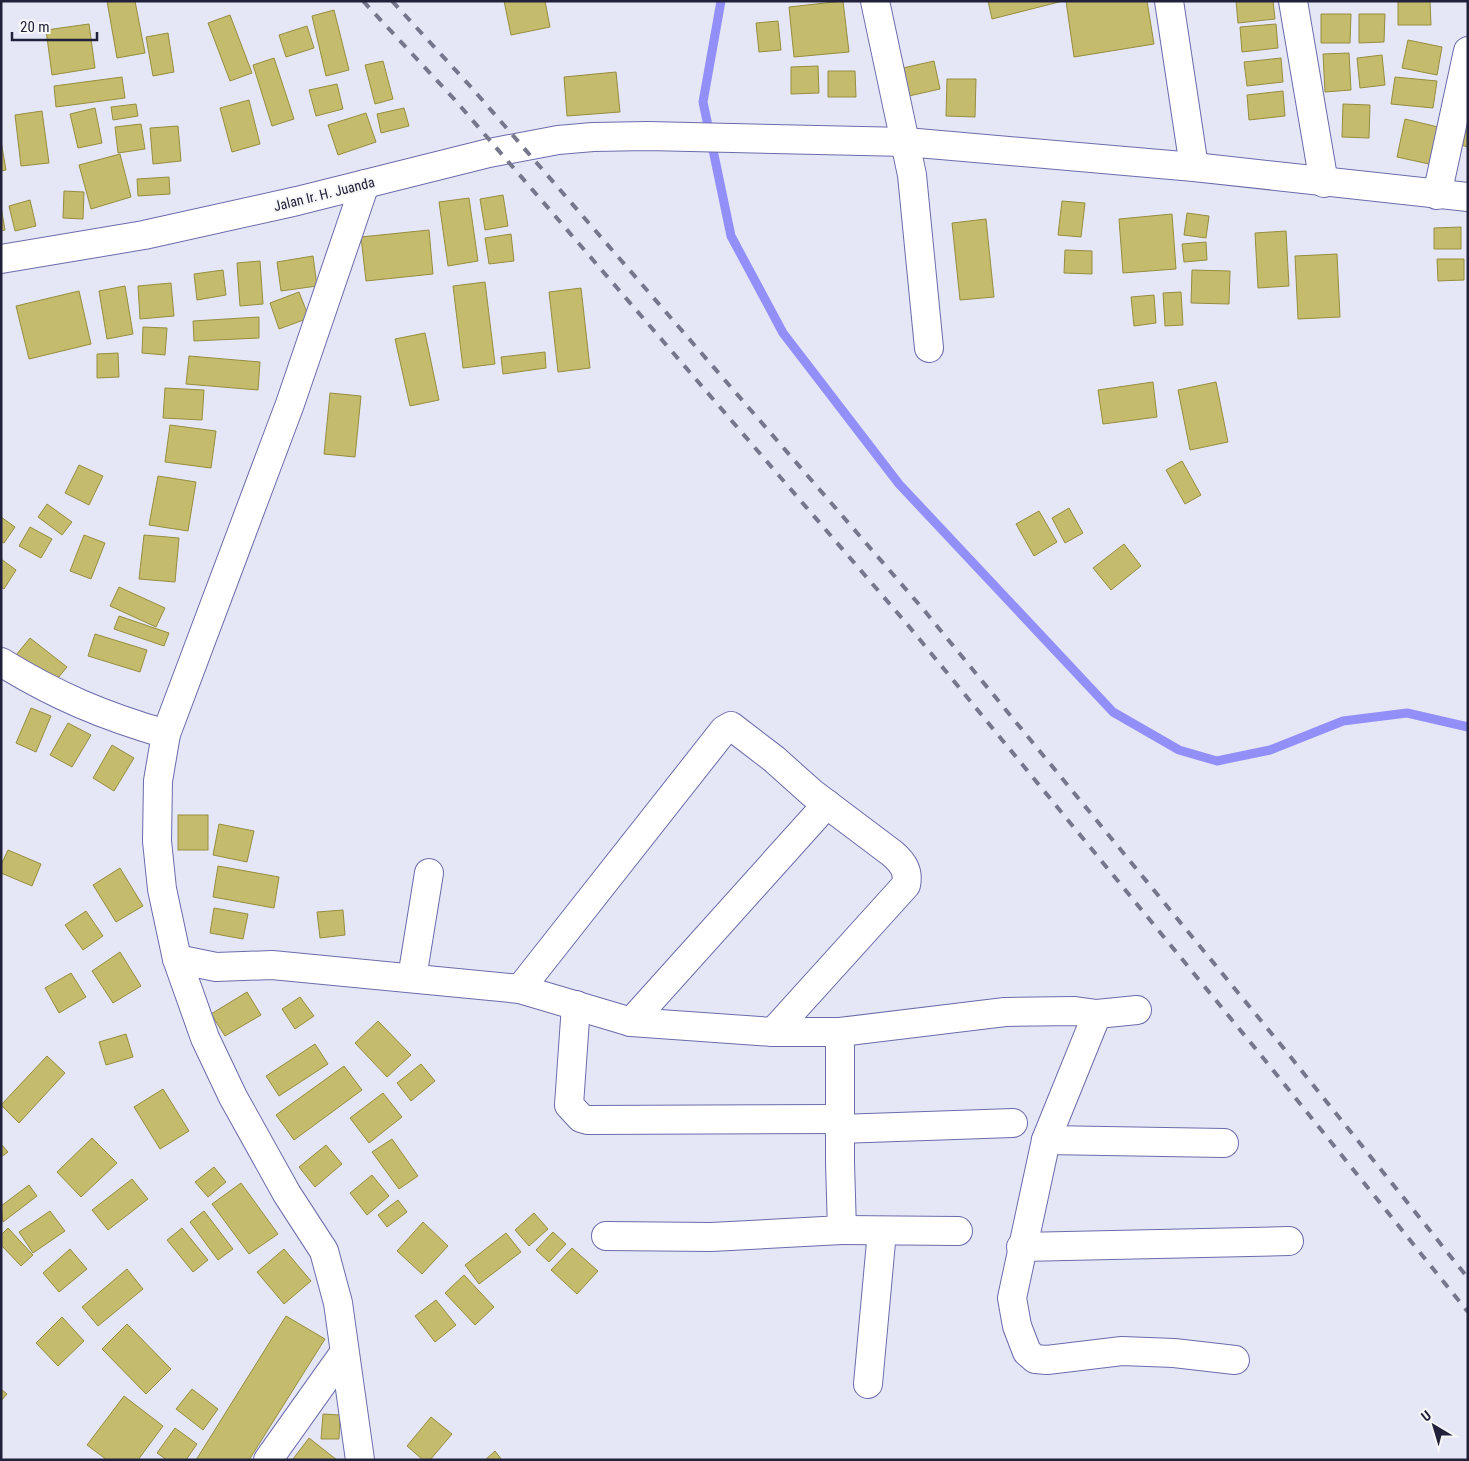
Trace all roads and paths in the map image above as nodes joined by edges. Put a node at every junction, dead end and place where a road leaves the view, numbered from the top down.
1 (875, 1) edge
2 (1169, 1) edge
3 (1293, 1) edge
4 (1468, 51) edge
5 (906, 142) junction
6 (1194, 167) junction
7 (1324, 183) junction
8 (365, 184) junction
9 (1437, 195) junction
10 (1468, 197) edge
11 (1, 259) edge
12 (929, 348) dead end
13 (1, 662) edge
14 (166, 734) junction
15 (827, 804) junction
16 (428, 873) dead end
17 (177, 959) junction
18 (412, 978) junction
19 (520, 989) junction
20 (576, 1006) junction
21 (1137, 1010) dead end
22 (1097, 1014) junction
23 (631, 1022) junction
24 (774, 1032) junction
25 (840, 1032) junction
26 (1014, 1123) dead end
27 (839, 1124) junction
28 (1046, 1140) junction
29 (1224, 1142) dead end
30 (842, 1230) junction
31 (882, 1230) junction
32 (958, 1231) dead end
33 (606, 1236) dead end
34 (1289, 1241) dead end
35 (1021, 1247) junction
36 (344, 1353) junction
37 (1235, 1360) dead end
38 (868, 1384) dead end
39 (268, 1460) edge
40 (360, 1460) edge

1 - 5 street
2 - 6 street
3 - 7 street
4 - 9 street
5 - 6 street, Jalan Ir. H. Juanda
5 - 8 street, Jalan Ir. H. Juanda
5 - 12 street
6 - 7 street, Jalan Ir. H. Juanda
7 - 9 street, Jalan Ir. H. Juanda
8 - 11 street, Jalan Ir. H. Juanda
8 - 14 street
9 - 10 street, Jalan Ir. H. Juanda
13 - 14 street
14 - 17 street
15 - 19 street
15 - 23 street
15 - 24 street
16 - 18 street
17 - 18 street
17 - 36 street
18 - 19 street
19 - 20 street
20 - 23 street
20 - 27 street
21 - 22 street
22 - 25 street
22 - 28 street
23 - 24 street
24 - 25 street
25 - 27 street
26 - 27 street
27 - 30 street
28 - 29 street
28 - 35 street
30 - 31 street
30 - 33 street
31 - 32 street
31 - 38 street
34 - 35 street
35 - 37 street
36 - 39 street
36 - 40 street

